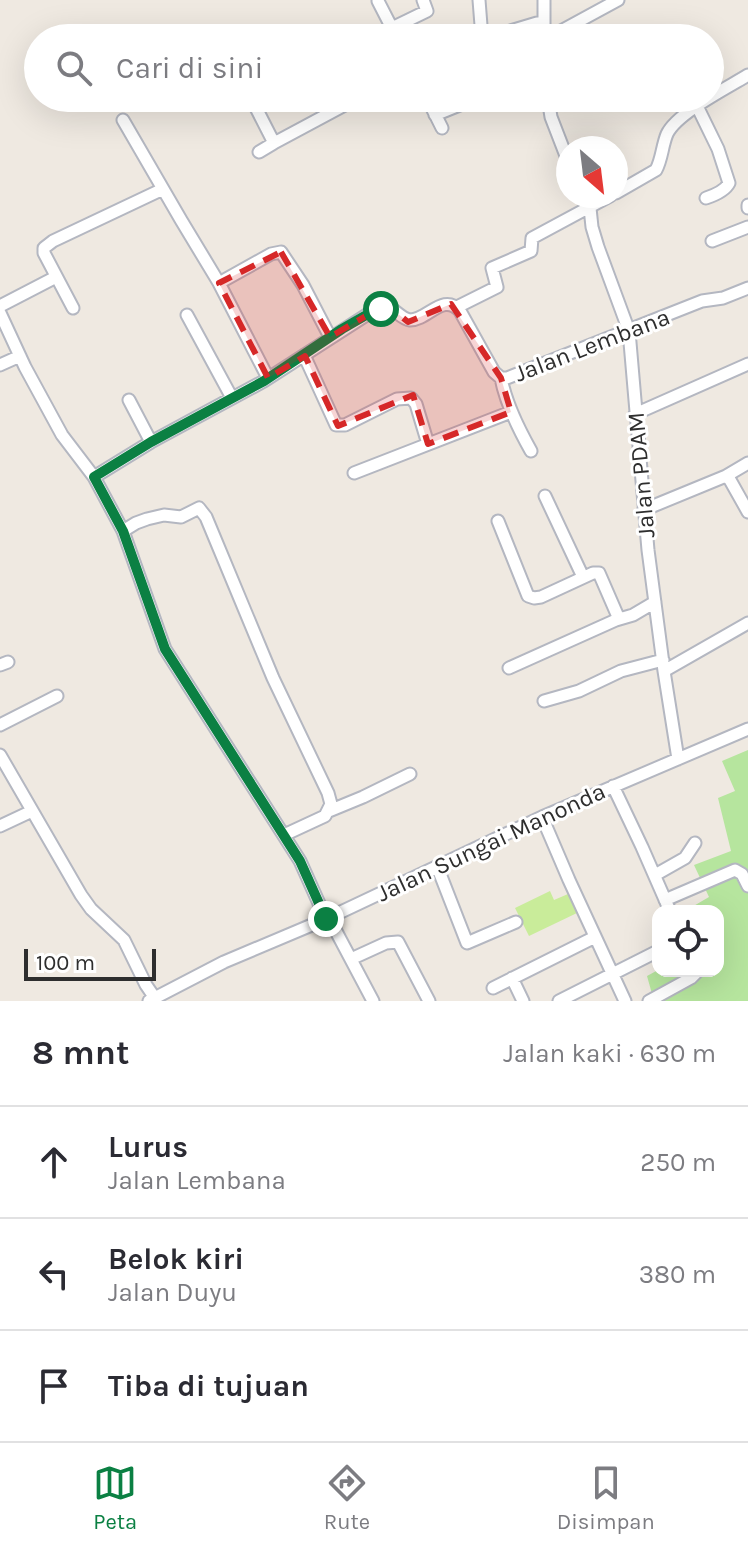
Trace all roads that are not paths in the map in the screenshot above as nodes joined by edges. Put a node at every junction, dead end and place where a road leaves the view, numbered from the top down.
1 (423, 0) edge
2 (479, 0) edge
3 (544, 0) edge
4 (618, 0) edge
5 (378, 1) edge
6 (390, 24) edge
7 (408, 24) edge
8 (482, 24) edge
9 (528, 24) edge
10 (544, 24) joint
11 (573, 24) edge
12 (748, 75) edge
13 (724, 90) edge
14 (258, 112) edge
15 (332, 112) edge
16 (434, 112) edge
17 (442, 112) edge
18 (550, 112) edge
19 (689, 112) edge
20 (700, 112) edge
21 (435, 115) junction
22 (123, 120) dead end
23 (442, 128) dead end
24 (558, 136) edge
25 (274, 143) junction
26 (259, 152) dead end
27 (628, 186) edge
28 (163, 189) junction
29 (706, 198) dead end
30 (589, 208) edge
31 (586, 210) junction
32 (748, 227) edge
33 (712, 241) dead end
34 (56, 277) junction
35 (219, 283) junction
36 (748, 288) edge
37 (0, 306) edge
38 (457, 307) junction
39 (73, 308) dead end
40 (0, 314) edge
41 (187, 315) dead end
42 (629, 331) junction
43 (330, 337) junction
44 (304, 355) junction
45 (20, 356) junction
46 (0, 365) edge
47 (747, 366) edge
48 (268, 378) junction
49 (501, 378) junction
50 (232, 398) junction
51 (129, 400) dead end
52 (511, 412) junction
53 (635, 414) junction
54 (151, 442) junction
55 (428, 444) junction
56 (531, 451) dead end
57 (748, 463) edge
58 (354, 473) dead end
59 (726, 476) junction
60 (94, 477) junction
61 (545, 496) dead end
62 (644, 508) junction
63 (748, 512) edge
64 (498, 521) dead end
65 (123, 531) junction
66 (583, 577) junction
67 (655, 602) junction
68 (619, 619) junction
69 (748, 623) edge
70 (663, 665) junction
71 (509, 668) dead end
72 (57, 696) dead end
73 (544, 701) dead end
74 (0, 725) edge
75 (748, 729) edge
76 (678, 759) junction
77 (2, 762) edge
78 (410, 774) dead end
79 (613, 786) junction
80 (32, 811) junction
81 (329, 811) junction
82 (542, 817) junction
83 (0, 826) edge
84 (284, 835) junction
85 (695, 843) dead end
86 (437, 866) junction
87 (655, 875) junction
88 (748, 886) edge
89 (668, 905) edge
90 (670, 905) edge
91 (328, 918) junction
92 (516, 922) dead end
93 (595, 937) junction
94 (652, 954) edge
95 (351, 959) junction
96 (613, 975) junction
97 (692, 977) edge
98 (512, 978) junction
99 (493, 988) dead end
100 (154, 1000) edge
101 (373, 1001) edge
102 (429, 1001) edge
103 (523, 1001) edge
104 (559, 1001) edge
105 (625, 1001) edge
106 (649, 1001) edge

1 - 7 street
2 - 8 street
3 - 10 street
4 - 11 street
5 - 6 street
9 - 10 street
12 - 13 street
14 - 25 street
15 - 25 street
16 - 21 street
17 - 21 street
18 - 24 street
19 - 27 street
20 - 29 street
21 - 23 street
22 - 28 street
25 - 26 street
28 - 34 street
28 - 35 street
30 - 31 street
31 - 38 street
31 - 42 street, Jalan PDAM
32 - 33 street
34 - 37 street
34 - 39 street
35 - 43 street
35 - 48 street
36 - 42 street, Jalan Lembana
38 - 43 street
38 - 49 street, Jalan Lembana
40 - 45 street
41 - 50 street
42 - 49 street, Jalan Lembana
42 - 53 street, Jalan PDAM
43 - 44 street
44 - 48 street
44 - 55 street
45 - 46 street
45 - 60 street
47 - 53 street
48 - 50 street
49 - 52 street
50 - 54 street
51 - 54 street
52 - 55 street
52 - 56 street
53 - 62 street, Jalan PDAM
54 - 60 street
55 - 58 street
57 - 59 street
59 - 62 street
59 - 63 street
60 - 65 street
61 - 66 street
62 - 67 street, Jalan PDAM
64 - 66 street
65 - 81 street
65 - 84 street
66 - 68 street
67 - 68 street
67 - 70 street, Jalan PDAM
68 - 71 street
69 - 70 street
70 - 73 street
70 - 76 street, Jalan PDAM
72 - 74 street
75 - 76 street, Jalan Sungai Manonda
76 - 79 street, Jalan Sungai Manonda
77 - 80 street
78 - 81 street
79 - 82 street, Jalan Sungai Manonda
79 - 87 street
80 - 83 street
80 - 100 street
81 - 84 street
82 - 86 street, Jalan Sungai Manonda
82 - 93 street
84 - 91 street
85 - 87 street
86 - 91 street, Jalan Sungai Manonda
86 - 92 street
87 - 89 street
88 - 90 street
91 - 95 street
91 - 100 street, Jalan Sungai Manonda
93 - 96 street
93 - 98 street
94 - 96 street
95 - 101 street
95 - 102 street
96 - 104 street
96 - 105 street
97 - 106 street
98 - 99 street
98 - 103 street

